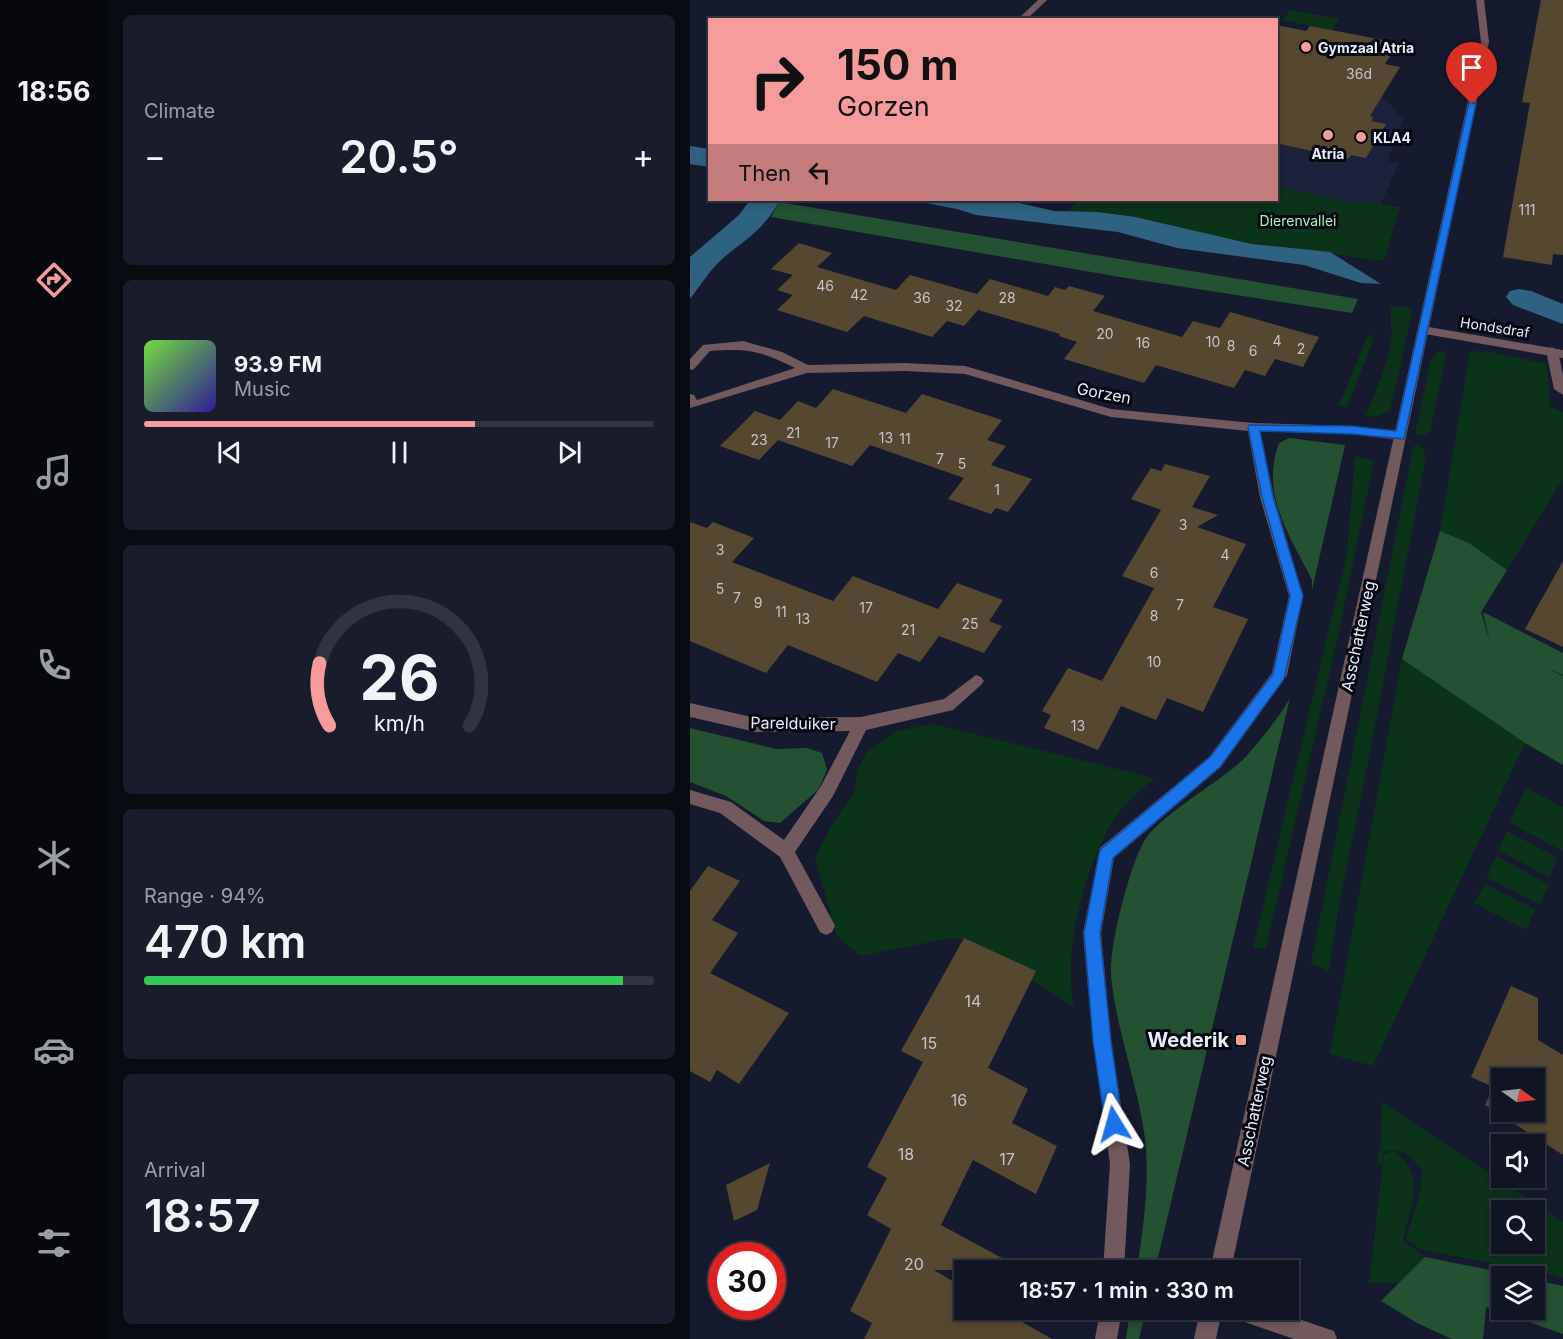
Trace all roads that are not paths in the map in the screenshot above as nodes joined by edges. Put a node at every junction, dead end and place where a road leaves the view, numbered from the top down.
1 (1042, 0) edge
2 (1480, 0) edge
3 (1023, 18) edge
4 (1423, 330) junction
5 (1557, 353) edge
6 (690, 366) edge
7 (806, 369) junction
8 (1563, 391) edge
9 (691, 404) edge
10 (1253, 427) junction
11 (1400, 436) junction
12 (976, 681) dead end
13 (690, 710) edge
14 (861, 724) junction
15 (690, 797) edge
16 (786, 851) junction
17 (826, 926) dead end
18 (1115, 1260) edge
19 (1222, 1260) edge
20 (1109, 1320) edge
21 (1209, 1320) edge
22 (1270, 1320) edge
23 (1106, 1339) edge
24 (1205, 1339) edge
25 (1326, 1339) edge

1 - 3 street
2 - 4 street, Asschatterweg
4 - 5 street, Hondsdraf
4 - 11 street, Asschatterweg
5 - 8 street
6 - 7 street, Gorzen
7 - 9 street, Gorzen
7 - 10 street, Gorzen
10 - 11 street, Gorzen
10 - 18 street
11 - 19 street, Asschatterweg
12 - 14 street, Parelduiker
13 - 14 street, Parelduiker
14 - 16 street, Parelduiker
15 - 16 street
16 - 17 street
20 - 23 street
21 - 24 street
22 - 25 street

